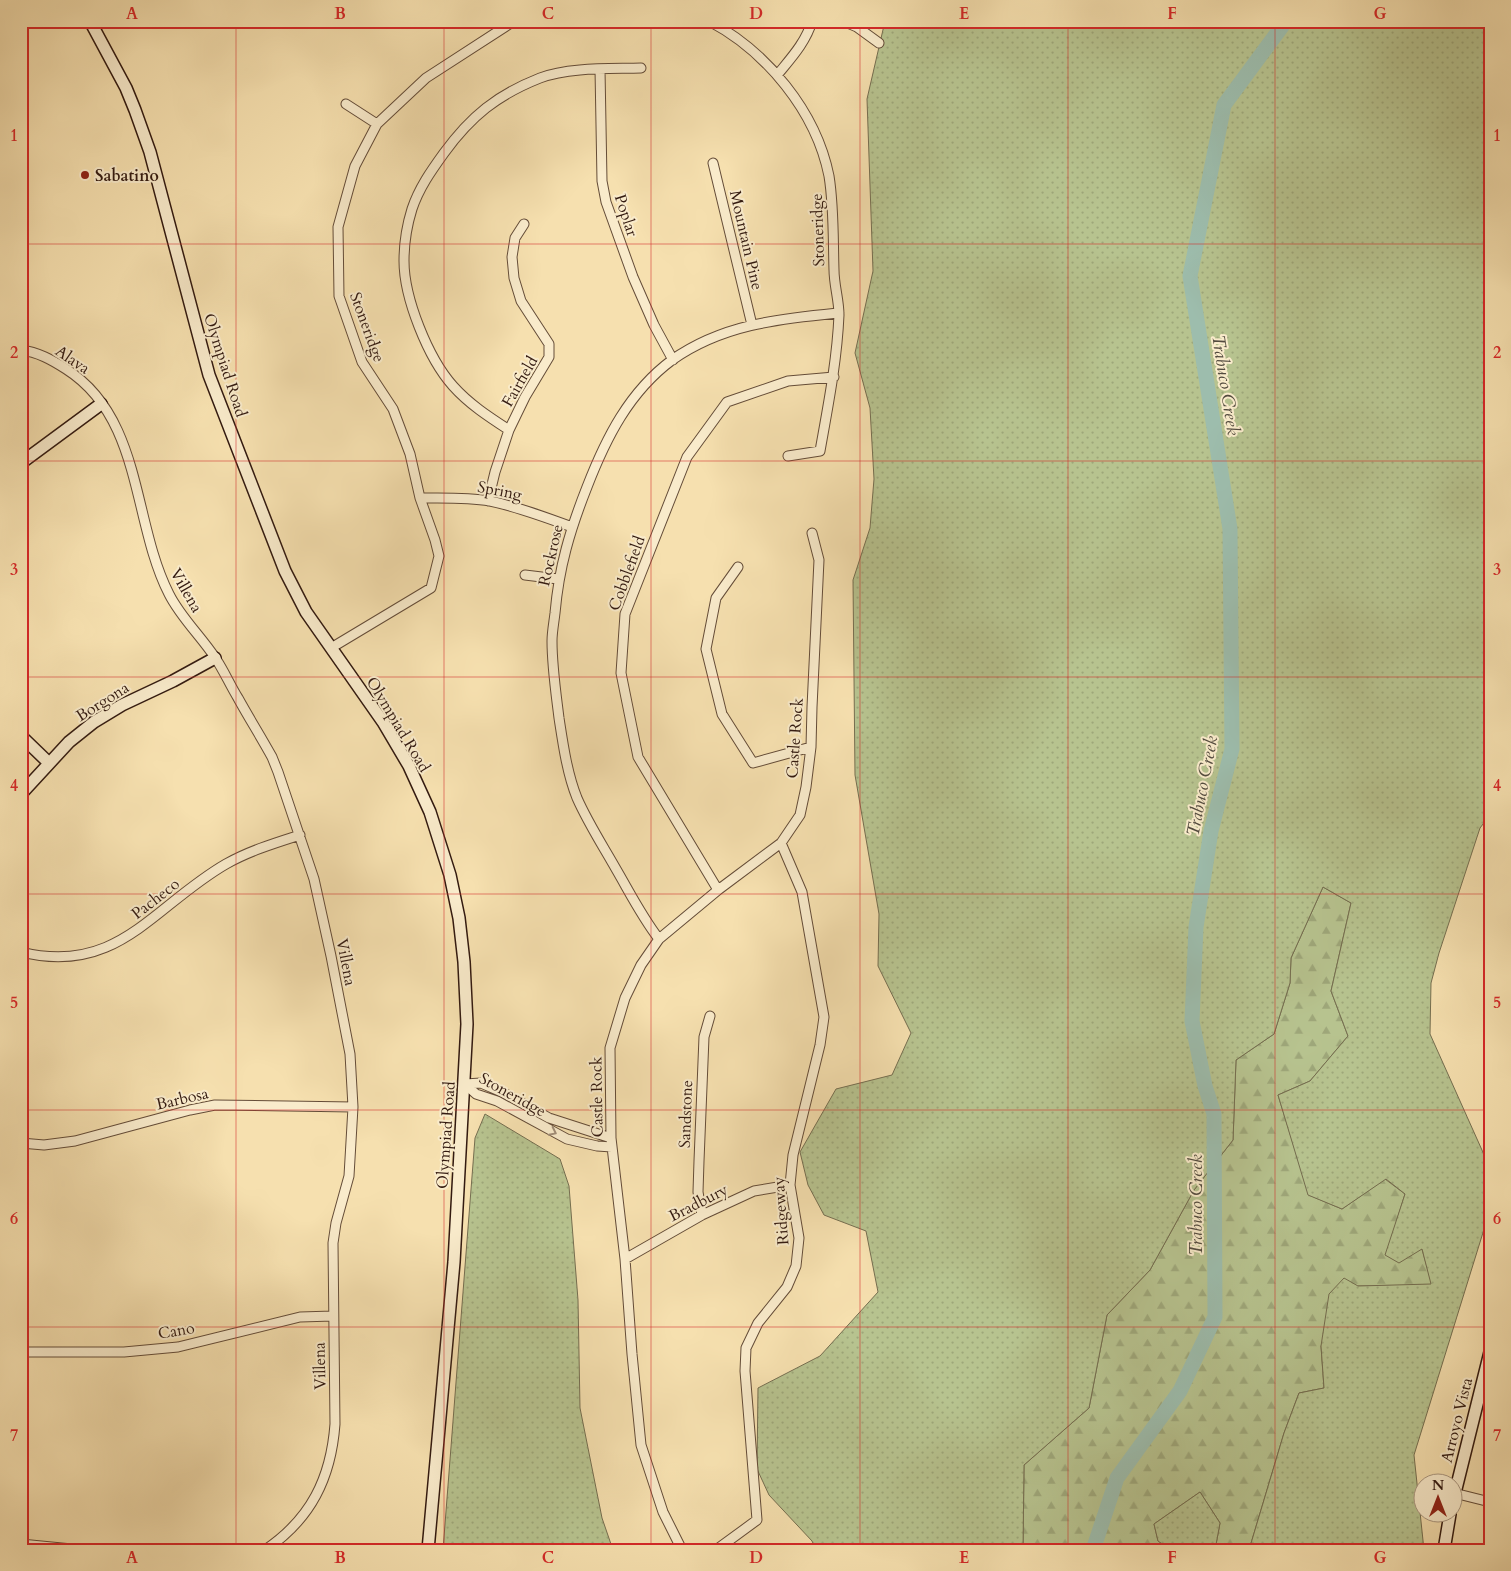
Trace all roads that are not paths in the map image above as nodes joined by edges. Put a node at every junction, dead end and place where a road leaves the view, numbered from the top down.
1 (90, 21) edge
2 (514, 21) edge
3 (812, 21) edge
4 (843, 21) edge
5 (711, 22) edge
6 (879, 43) dead end
7 (641, 68) dead end
8 (600, 69) junction
9 (778, 74) junction
10 (346, 104) dead end
11 (377, 124) junction
12 (713, 163) dead end
13 (524, 224) dead end
14 (839, 313) junction
15 (752, 324) junction
16 (21, 350) edge
17 (672, 360) junction
18 (834, 377) junction
19 (101, 404) junction
20 (509, 430) junction
21 (788, 456) dead end
22 (21, 463) edge
23 (420, 498) junction
24 (488, 501) junction
25 (572, 527) junction
26 (812, 534) dead end
27 (738, 567) dead end
28 (525, 575) dead end
29 (558, 579) junction
30 (331, 648) junction
31 (215, 658) junction
32 (21, 736) edge
33 (811, 747) junction
34 (49, 763) junction
35 (21, 794) edge
36 (300, 834) junction
37 (781, 843) junction
38 (718, 890) junction
39 (659, 939) junction
40 (21, 952) edge
41 (710, 1016) dead end
42 (465, 1084) junction
43 (502, 1092) junction
44 (498, 1102) junction
45 (353, 1107) junction
46 (585, 1130) junction
47 (611, 1142) junction
48 (21, 1143) edge
49 (583, 1143) junction
50 (790, 1186) junction
51 (702, 1215) junction
52 (625, 1259) junction
53 (333, 1316) junction
54 (21, 1352) edge
55 (1490, 1352) edge
56 (1459, 1474) edge
57 (1464, 1497) edge
58 (1490, 1502) edge
59 (1448, 1524) edge
60 (21, 1544) edge
61 (82, 1550) edge
62 (265, 1550) edge
63 (428, 1550) edge
64 (682, 1550) edge
65 (716, 1550) edge
66 (1444, 1550) edge

1 - 30 main road, Olympiad Road
2 - 11 street, Stoneridge
3 - 9 street
4 - 6 street
5 - 9 street, Stoneridge
7 - 8 street
8 - 17 street, Poplar
8 - 20 street
9 - 14 street, Stoneridge
10 - 11 street
11 - 23 street, Stoneridge
12 - 15 street, Mountain Pine
13 - 20 street, Fairfield
14 - 15 street, Rockrose
14 - 18 street, Stoneridge
15 - 17 street, Rockrose
16 - 19 street, Alava
17 - 25 street, Rockrose
18 - 21 street, Stoneridge
18 - 38 street, Cobblefield
19 - 22 main road
19 - 31 street, Villena
20 - 24 street, Fairfield
23 - 24 street, Spring
23 - 30 street, Stoneridge
24 - 25 street, Spring
25 - 29 street, Rockrose
26 - 33 street, Castle Rock
27 - 33 street
28 - 29 street
29 - 39 street, Rockrose
30 - 42 main road, Olympiad Road
31 - 34 main road, Borgona
31 - 36 street, Villena
32 - 34 main road
33 - 37 street, Castle Rock
34 - 35 main road, Borgona
36 - 40 street, Pacheco
36 - 45 street, Villena
37 - 38 street, Castle Rock
37 - 50 street, Ridgeway
38 - 39 street, Castle Rock
39 - 47 street, Castle Rock
41 - 51 street, Sandstone
42 - 43 street, Stoneridge
42 - 44 street, Stoneridge
42 - 63 main road, Olympiad Road
43 - 44 street
43 - 46 street, Stoneridge
44 -> 49 street, Stoneridge
45 - 48 street, Barbosa
45 - 53 street, Villena
46 - 47 street, Stoneridge
46 - 49 street
47 - 49 street, Stoneridge
47 - 52 street, Castle Rock
50 - 51 street, Bradbury
50 - 65 street, Ridgeway
51 - 52 street, Bradbury
52 - 64 street, Castle Rock
53 - 54 street, Cano
53 - 62 street, Villena
55 - 56 main road, Arroyo Vista
57 - 58 street
59 - 66 main road
60 - 61 street

